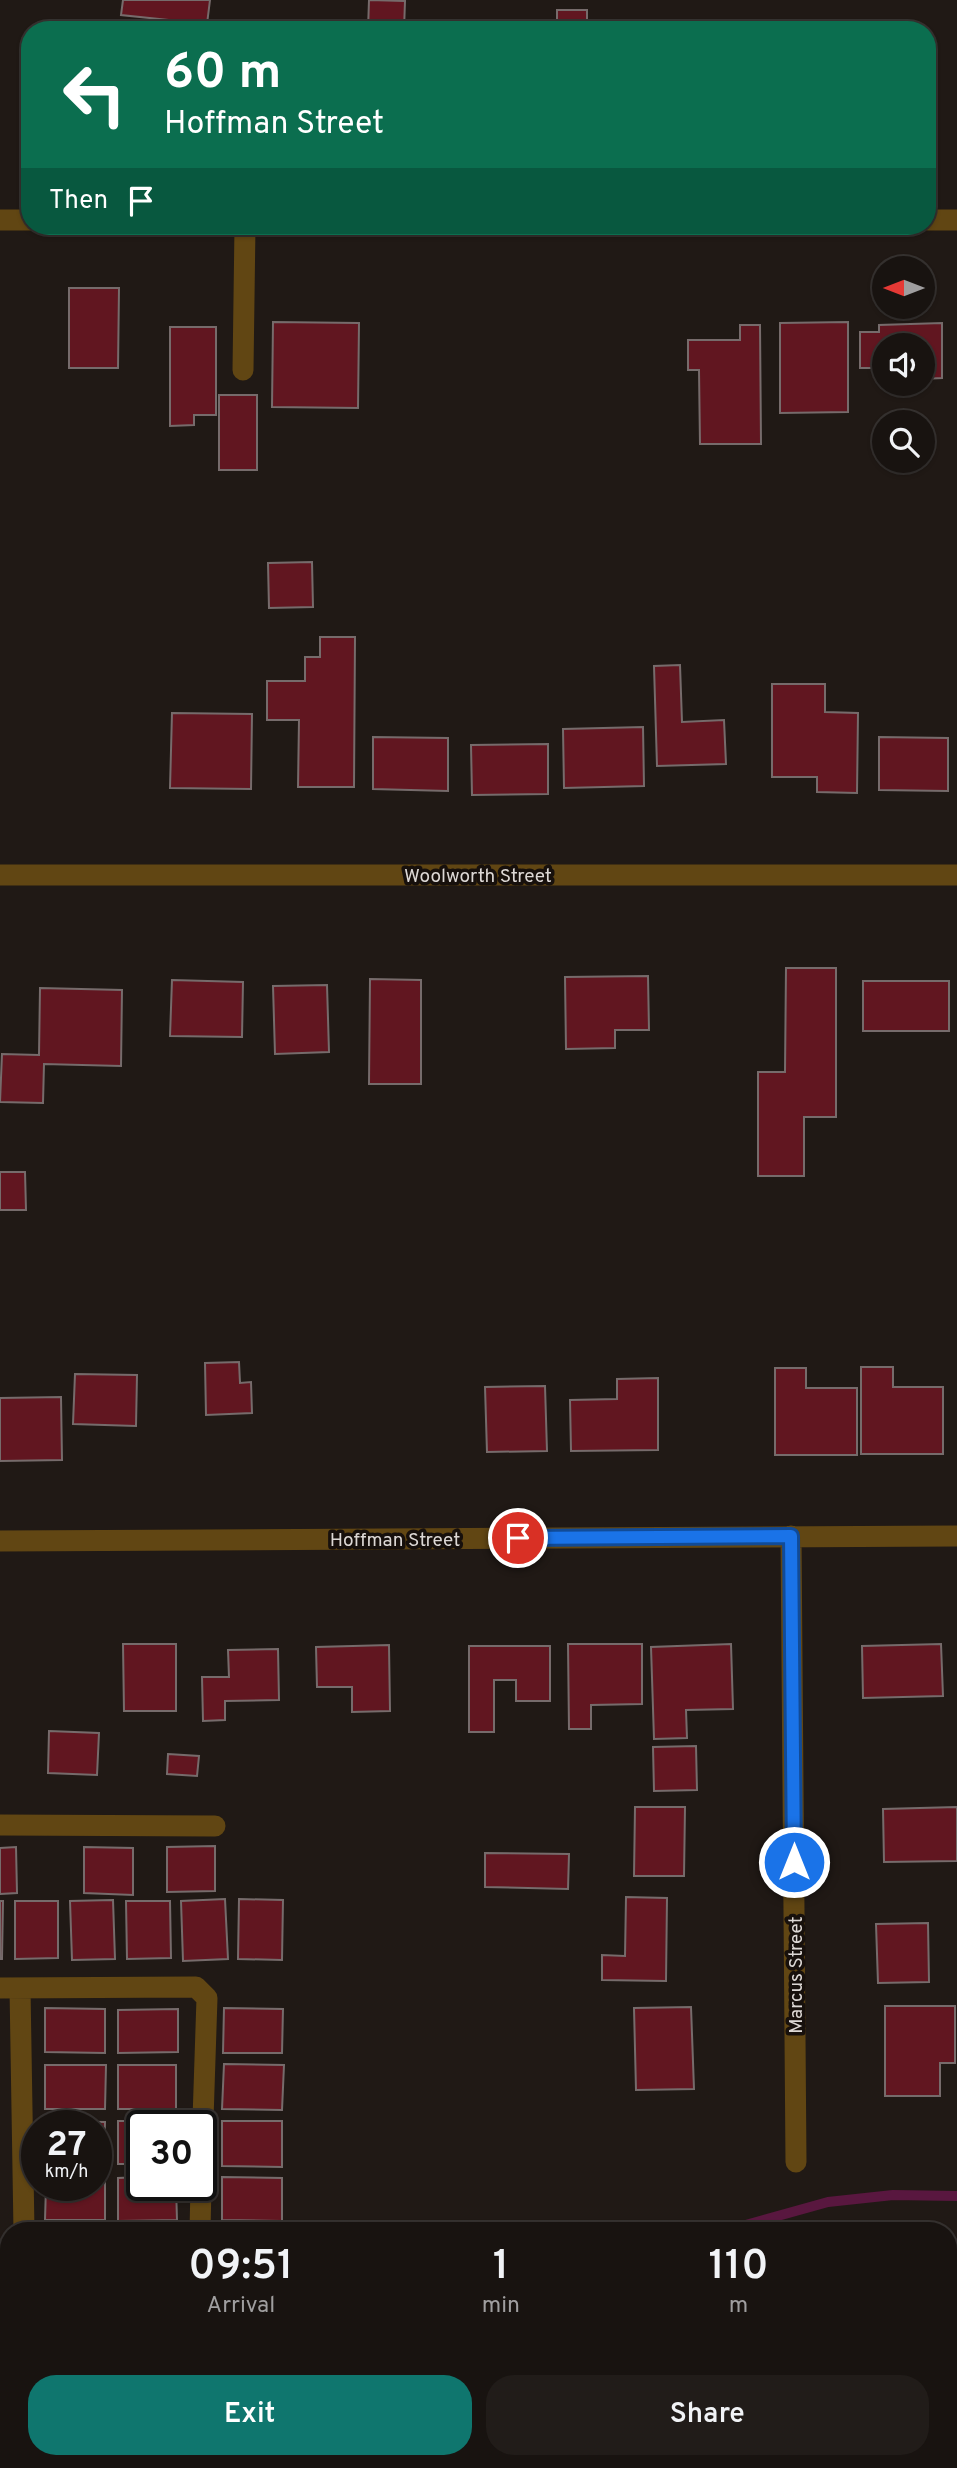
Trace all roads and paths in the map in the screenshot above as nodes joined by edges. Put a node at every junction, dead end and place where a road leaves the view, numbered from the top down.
1 (0, 220) edge
2 (21, 220) edge
3 (936, 220) edge
4 (957, 220) edge
5 (245, 235) edge
6 (243, 370) dead end
7 (0, 875) edge
8 (957, 875) edge
9 (791, 1536) junction
10 (957, 1536) edge
11 (0, 1541) edge
12 (0, 1825) edge
13 (215, 1826) dead end
14 (10, 1988) edge
15 (203, 2110) edge
16 (796, 2162) dead end
17 (201, 2201) edge
18 (23, 2222) edge
19 (200, 2222) edge

1 - 2 street
3 - 4 street
5 - 6 street
7 - 8 street, Woolworth Street
9 - 10 street, Hoffman Street
9 - 11 street, Hoffman Street
9 - 16 street, Marcus Street
12 - 13 street
14 - 15 street
14 - 18 street
17 - 19 street

